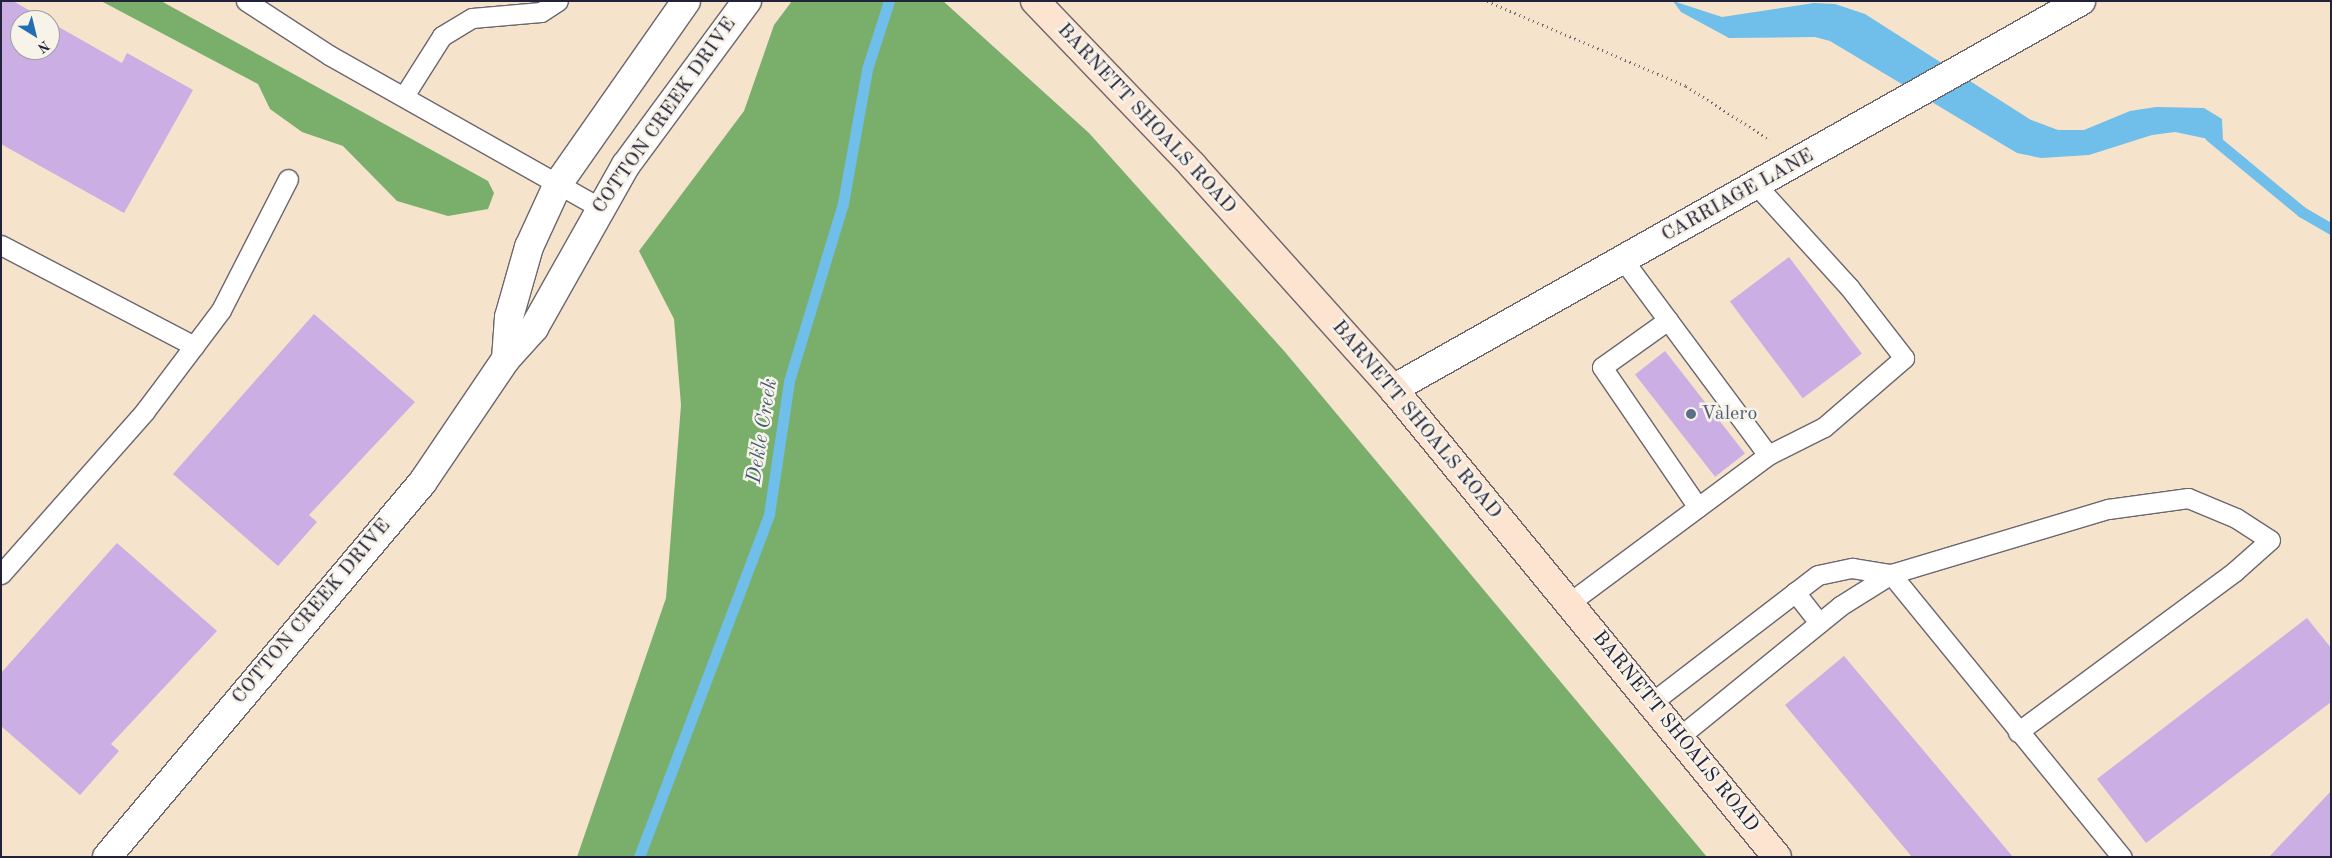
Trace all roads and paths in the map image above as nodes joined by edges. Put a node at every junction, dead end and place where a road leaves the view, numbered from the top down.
1 (246, 1) edge
2 (558, 1) edge
3 (686, 1) edge
4 (747, 1) edge
5 (1035, 1) edge
6 (1487, 1) edge
7 (2081, 1) edge
8 (473, 10) edge
9 (404, 96) junction
10 (1786, 170) junction
11 (288, 179) dead end
12 (558, 184) junction
13 (1757, 186) junction
14 (599, 208) junction
15 (1, 245) edge
16 (1623, 260) junction
17 (1668, 320) junction
18 (194, 346) junction
19 (506, 359) junction
20 (1393, 389) junction
21 (1768, 455) junction
22 (1698, 507) junction
23 (1, 574) edge
24 (1891, 574) junction
25 (1795, 592) junction
26 (1569, 603) junction
27 (1819, 623) junction
28 (1651, 703) junction
29 (2018, 732) junction
30 (1679, 737) junction
31 (107, 857) edge
32 (1778, 857) edge
33 (2122, 857) edge

1 - 9 lane
2 - 8 lane
3 - 12 street
4 - 14 street, COTTON CREEK DRIVE
5 - 20 main road, BARNETT SHOALS ROAD
6 - 10 path
7 - 10 street, CARRIAGE LANE
8 - 9 lane
9 - 12 lane
10 - 13 street, CARRIAGE LANE
11 - 18 lane
12 - 14 lane
12 - 19 street
13 - 16 street, CARRIAGE LANE
13 - 21 lane
14 - 19 street, COTTON CREEK DRIVE
15 - 18 lane
16 - 17 lane
16 - 20 street, CARRIAGE LANE
17 - 21 lane
17 - 22 lane
18 - 23 lane
19 - 31 street, COTTON CREEK DRIVE
20 - 26 main road, BARNETT SHOALS ROAD
21 - 22 lane
22 - 26 lane
24 - 25 lane
24 - 27 lane
24 - 29 lane
24 - 29 lane
25 - 27 lane
25 - 28 lane
26 - 28 main road, BARNETT SHOALS ROAD
27 - 30 lane
28 - 30 main road, BARNETT SHOALS ROAD
29 - 33 lane
30 - 32 main road, BARNETT SHOALS ROAD

